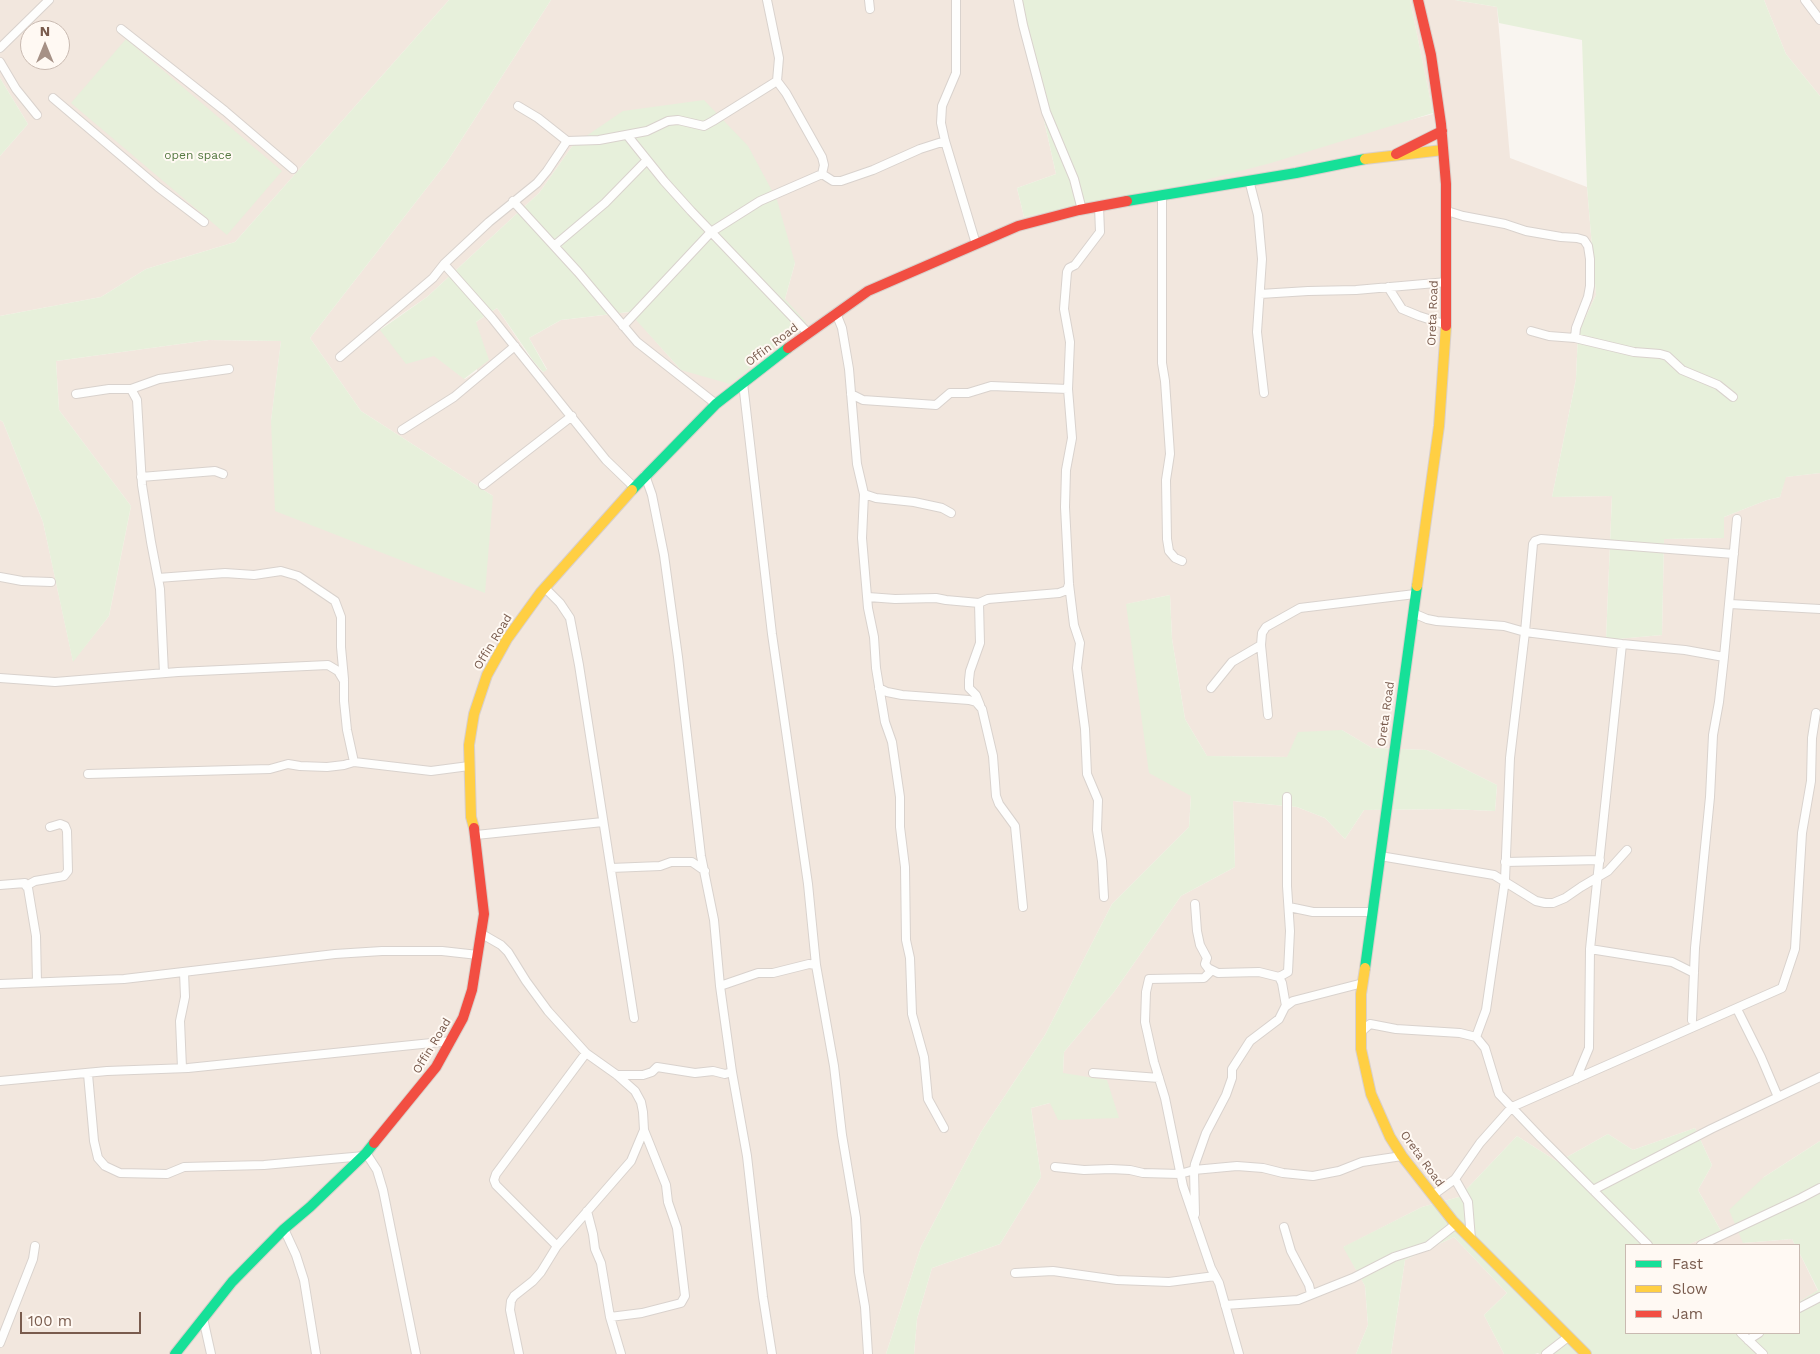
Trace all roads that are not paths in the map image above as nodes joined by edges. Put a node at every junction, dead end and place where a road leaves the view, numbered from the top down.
1 (49, 0) edge
2 (767, 0) edge
3 (868, 0) edge
4 (956, 0) edge
5 (1018, 0) edge
6 (1418, 0) edge
7 (1806, 0) edge
8 (870, 9) dead end
9 (1820, 20) edge
10 (121, 30) dead end
11 (0, 48) edge
12 (0, 62) edge
13 (777, 81) junction
14 (53, 98) dead end
15 (518, 106) dead end
16 (37, 115) dead end
17 (1442, 131) junction
18 (627, 135) junction
19 (567, 141) junction
20 (945, 141) junction
21 (1442, 150) junction
22 (1396, 155) junction
23 (647, 160) junction
24 (293, 169) dead end
25 (822, 174) junction
26 (1249, 180) junction
27 (1162, 195) junction
28 (513, 201) junction
29 (1099, 206) junction
30 (1082, 210) junction
31 (1447, 211) junction
32 (204, 222) dead end
33 (711, 232) junction
34 (976, 244) junction
35 (554, 246) junction
36 (444, 264) junction
37 (1447, 282) junction
38 (1388, 287) junction
39 (1260, 294) junction
40 (836, 313) junction
41 (1446, 325) junction
42 (623, 326) junction
43 (1531, 331) dead end
44 (808, 333) junction
45 (1575, 338) junction
46 (515, 346) junction
47 (340, 357) dead end
48 (229, 369) dead end
49 (744, 383) junction
50 (131, 389) junction
51 (1068, 389) junction
52 (1264, 393) dead end
53 (76, 394) dead end
54 (851, 394) junction
55 (1733, 397) dead end
56 (716, 404) junction
57 (572, 416) junction
58 (402, 430) dead end
59 (223, 474) dead end
60 (645, 475) junction
61 (142, 478) junction
62 (483, 485) dead end
63 (634, 487) junction
64 (864, 494) junction
65 (951, 513) dead end
66 (1737, 519) dead end
67 (1734, 554) junction
68 (1182, 561) dead end
69 (0, 577) edge
70 (158, 578) junction
71 (51, 582) dead end
72 (1069, 584) junction
73 (545, 588) junction
74 (1415, 594) junction
75 (868, 597) junction
76 (979, 603) junction
77 (1730, 604) junction
78 (1820, 609) edge
79 (1412, 613) junction
80 (1525, 632) junction
81 (1622, 644) junction
82 (1261, 645) junction
83 (1724, 657) junction
84 (164, 673) junction
85 (0, 678) edge
86 (344, 681) junction
87 (879, 688) junction
88 (1211, 688) dead end
89 (981, 708) junction
90 (1816, 713) dead end
91 (1268, 715) dead end
92 (354, 762) junction
93 (469, 766) junction
94 (88, 774) dead end
95 (1287, 797) dead end
96 (604, 822) junction
97 (50, 827) dead end
98 (476, 835) junction
99 (1627, 850) dead end
100 (1380, 856) junction
101 (1600, 860) junction
102 (1505, 862) junction
103 (611, 868) junction
104 (705, 871) junction
105 (1599, 876) junction
106 (1504, 880) junction
107 (0, 886) edge
108 (26, 886) junction
109 (1104, 897) dead end
110 (1194, 904) dead end
111 (1023, 907) dead end
112 (1289, 907) junction
113 (1372, 912) junction
114 (482, 934) junction
115 (1590, 949) junction
116 (478, 955) junction
117 (816, 965) junction
118 (1211, 971) junction
119 (184, 972) junction
120 (1694, 974) junction
121 (1279, 977) junction
122 (37, 982) junction
123 (1363, 983) junction
124 (0, 984) edge
125 (720, 986) junction
126 (1286, 1006) junction
127 (1737, 1009) junction
128 (634, 1018) dead end
129 (1692, 1020) dead end
130 (1361, 1032) junction
131 (1476, 1037) junction
132 (451, 1041) junction
133 (586, 1053) junction
134 (182, 1068) junction
135 (732, 1072) junction
136 (88, 1074) junction
137 (1093, 1074) dead end
138 (617, 1075) junction
139 (1820, 1077) edge
140 (1158, 1078) junction
141 (1576, 1079) junction
142 (0, 1081) edge
143 (1778, 1097) junction
144 (1512, 1107) junction
145 (944, 1128) dead end
146 (644, 1130) junction
147 (365, 1155) junction
148 (1402, 1156) junction
149 (1055, 1167) dead end
150 (1194, 1170) junction
151 (1180, 1174) junction
152 (1455, 1179) junction
153 (1820, 1188) edge
154 (1594, 1190) junction
155 (1433, 1195) junction
156 (587, 1211) junction
157 (1196, 1222) junction
158 (1456, 1224) junction
159 (1284, 1226) dead end
160 (284, 1229) junction
161 (1471, 1239) junction
162 (1647, 1244) edge
163 (1703, 1244) edge
164 (35, 1246) dead end
165 (557, 1246) junction
166 (1015, 1273) dead end
167 (1215, 1276) junction
168 (1311, 1294) junction
169 (1820, 1297) edge
170 (1225, 1305) junction
171 (1800, 1307) edge
172 (610, 1316) junction
173 (203, 1318) junction
174 (1742, 1334) edge
175 (1757, 1334) edge
176 (1568, 1336) junction
177 (1748, 1340) junction
178 (0, 1343) edge
179 (175, 1354) edge
180 (211, 1354) edge
181 (316, 1354) edge
182 (416, 1354) edge
183 (519, 1354) edge
184 (621, 1354) edge
185 (772, 1354) edge
186 (868, 1354) edge
187 (1239, 1354) edge
188 (1546, 1354) edge
189 (1586, 1354) edge
190 (1763, 1354) edge

1 - 11 street
2 - 13 street
3 - 8 street
4 - 20 street
5 - 30 street
6 - 17 street, Oreta Road
7 - 9 street
10 - 24 street
12 - 16 street
13 - 18 street
13 - 25 street
14 - 32 street
15 - 19 street
17 - 21 street, Oreta Road
17 - 22 street
18 - 19 street
18 - 23 street
19 - 28 street
20 - 25 street
20 - 34 street
21 - 22 street
21 - 31 street, Oreta Road
22 - 26 street, Offin Road
23 - 33 street
23 - 35 street
25 - 33 street
26 - 27 street, Offin Road
26 - 39 street
27 - 29 street, Offin Road
27 - 68 street
28 - 35 street
28 - 36 street
29 - 30 street, Offin Road
29 - 51 street
30 - 34 street, Offin Road
31 - 37 street, Oreta Road
31 - 45 street
33 - 42 street
33 - 44 street
34 - 40 street, Offin Road
35 - 42 street
36 - 46 street
36 - 47 street
37 - 38 street
37 - 41 street, Oreta Road
38 - 39 street
38 - 41 street
39 - 52 street
40 - 44 street, Offin Road
40 - 54 street
41 - 74 street, Oreta Road
42 - 56 street
43 - 45 street
44 - 49 street, Offin Road
45 - 55 street
46 - 57 street
46 - 58 street
48 - 50 street
49 - 56 street, Offin Road
49 - 117 street
50 - 53 street
50 - 61 street
51 - 54 street
51 - 72 street
54 - 64 street
56 - 60 street, Offin Road
57 - 62 street
57 - 63 street
59 - 61 street
60 - 63 street, Offin Road
60 - 104 street
61 - 70 street
63 - 73 street, Offin Road
64 - 65 street
64 - 75 street
66 - 67 street
67 - 77 street
67 - 80 street
69 - 71 street
70 - 84 street
70 - 86 street
72 - 76 street
72 - 109 street
73 - 93 street, Offin Road
73 - 96 street
74 - 79 street, Oreta Road
74 - 82 street
75 - 76 street
75 - 87 street
76 - 89 street
77 - 78 street
77 - 83 street
79 - 80 street
79 - 100 street, Oreta Road
80 - 81 street
80 - 102 street
81 - 83 street
81 - 101 street
82 - 88 street
82 - 91 street
83 - 120 street
84 - 85 street
84 - 86 street
86 - 92 street
87 - 89 street
87 - 145 street
89 - 111 street
90 - 127 street
92 - 93 street
92 - 94 street
93 - 98 street, Offin Road
95 - 112 street
96 - 98 street
96 - 103 street
97 - 108 street
98 - 114 street, Offin Road
99 - 105 street
100 - 106 street
100 - 113 street, Oreta Road
101 - 102 street
101 - 105 street
102 - 106 street
103 - 104 street
103 - 128 street
104 - 125 street
105 - 106 street
105 - 115 street
106 - 131 street
107 - 108 street
108 - 122 street
110 - 118 street
112 - 113 street
112 - 121 street
113 - 123 street, Oreta Road
114 - 116 street, Offin Road
114 - 133 street
115 - 120 street
115 - 141 street
116 - 119 street
116 - 132 street, Offin Road
117 - 125 street
117 - 186 street
118 - 121 street
118 - 140 street
119 - 122 street
119 - 134 street
120 - 129 street
121 - 126 street
122 - 124 street
123 - 126 street
123 - 130 street, Oreta Road
125 - 135 street
126 - 150 street
127 - 141 street
127 - 143 street
130 - 131 street
130 - 148 street, Oreta Road
131 - 144 street
132 - 134 street
132 - 147 street, Offin Road
133 - 138 street
133 - 165 street
134 - 136 street
135 - 138 street
135 - 185 street
136 - 142 street
136 - 147 street
137 - 140 street
138 - 146 street
139 - 143 street
140 - 151 street
141 - 144 street
143 - 154 street
144 - 152 street
144 - 154 street
146 - 156 street
146 - 172 street
147 - 160 street, Offin Road
147 - 182 street
148 - 150 street
148 - 155 street, Oreta Road
149 - 151 street
150 - 151 street
150 - 157 street
151 - 157 street
152 - 155 street
152 - 161 street
153 - 163 street
154 - 162 street
155 - 158 street, Oreta Road
156 - 165 street
156 - 172 street
157 - 167 street
158 - 161 street, Oreta Road
158 - 168 street
159 - 168 street
160 - 173 street, Offin Road
160 - 181 street
161 - 176 street, Oreta Road
164 - 178 street
165 - 183 street
166 - 167 street
167 - 170 street
168 - 170 street
169 - 171 street
170 - 187 street
172 - 184 street
173 - 179 street, Offin Road
173 - 180 street
174 - 177 street
175 - 177 street
176 - 188 street
176 - 189 street, Oreta Road
177 - 190 street

